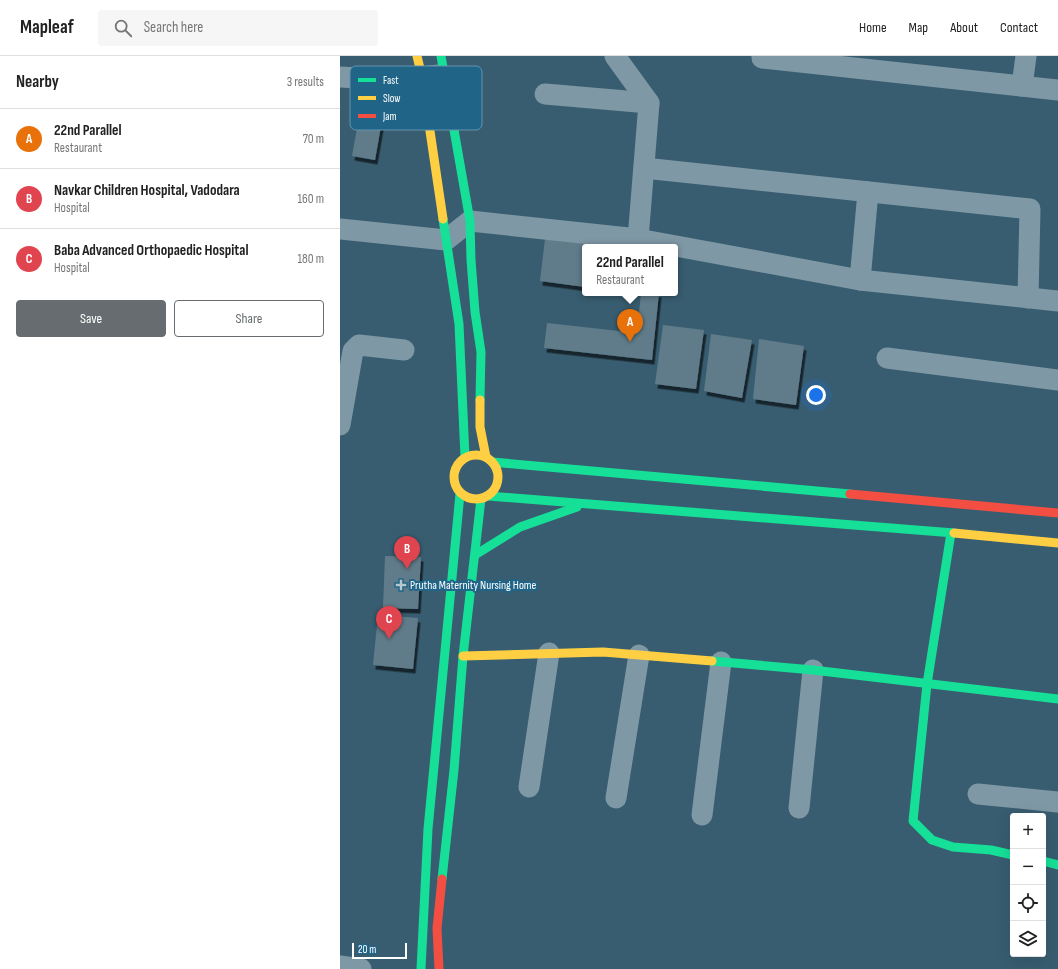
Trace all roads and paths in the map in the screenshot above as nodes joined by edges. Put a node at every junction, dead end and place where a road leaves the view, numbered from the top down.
1 (417, 56) edge
2 (615, 56) edge
3 (762, 56) edge
4 (1026, 56) edge
5 (419, 66) edge
6 (340, 77) edge
7 (350, 78) edge
8 (1022, 86) junction
9 (1058, 90) edge
10 (545, 94) dead end
11 (649, 103) junction
12 (430, 130) edge
13 (454, 130) edge
14 (644, 168) junction
15 (868, 192) junction
16 (470, 221) junction
17 (340, 229) edge
18 (638, 239) junction
19 (446, 240) junction
20 (665, 244) edge
21 (678, 246) edge
22 (860, 280) junction
23 (1028, 298) junction
24 (1058, 301) edge
25 (404, 350) dead end
26 (888, 358) dead end
27 (1058, 380) edge
28 (340, 425) edge
29 (465, 458) junction
30 (489, 460) junction
31 (460, 494) junction
32 (485, 498) junction
33 (588, 504) junction
34 (1058, 513) edge
35 (951, 533) junction
36 (1058, 543) edge
37 (475, 555) junction
38 (549, 653) junction
39 (639, 655) junction
40 (462, 656) junction
41 (721, 662) junction
42 (813, 670) junction
43 (927, 684) junction
44 (1058, 698) edge
45 (529, 786) dead end
46 (978, 794) dead end
47 (616, 798) dead end
48 (1058, 802) edge
49 (799, 808) dead end
50 (702, 815) dead end
51 (1010, 854) edge
52 (1046, 862) edge
53 (1058, 865) edge
54 (340, 966) edge
55 (361, 969) edge
56 (421, 969) edge
57 (439, 969) edge

1 - 5 street
2 - 11 street
3 - 8 street
4 - 8 street
6 - 7 street
8 - 9 street
10 - 11 street
11 - 14 street
12 - 19 street
13 - 16 street
14 - 15 street
14 - 18 street
15 - 22 street
15 - 23 street
16 - 18 street
16 - 19 street
16 - 30 street
17 - 19 street
18 - 20 street
19 - 29 street
21 - 22 street
22 - 23 street
23 - 24 street
25 - 28 street
26 - 27 street
29 - 30 street
29 - 31 street
30 - 32 street
30 - 34 street
31 - 32 street
31 - 56 street
32 - 33 street
32 - 37 street
33 - 35 street
33 - 37 street
35 - 36 street
35 - 43 street
37 - 40 street
38 - 39 street
38 - 40 street
38 - 45 street
39 - 41 street
39 - 47 street
40 - 57 street
41 - 42 street
41 - 50 street
42 - 43 street
42 - 49 street
43 - 44 street
43 - 51 street
46 - 48 street
52 - 53 street
54 - 55 street

